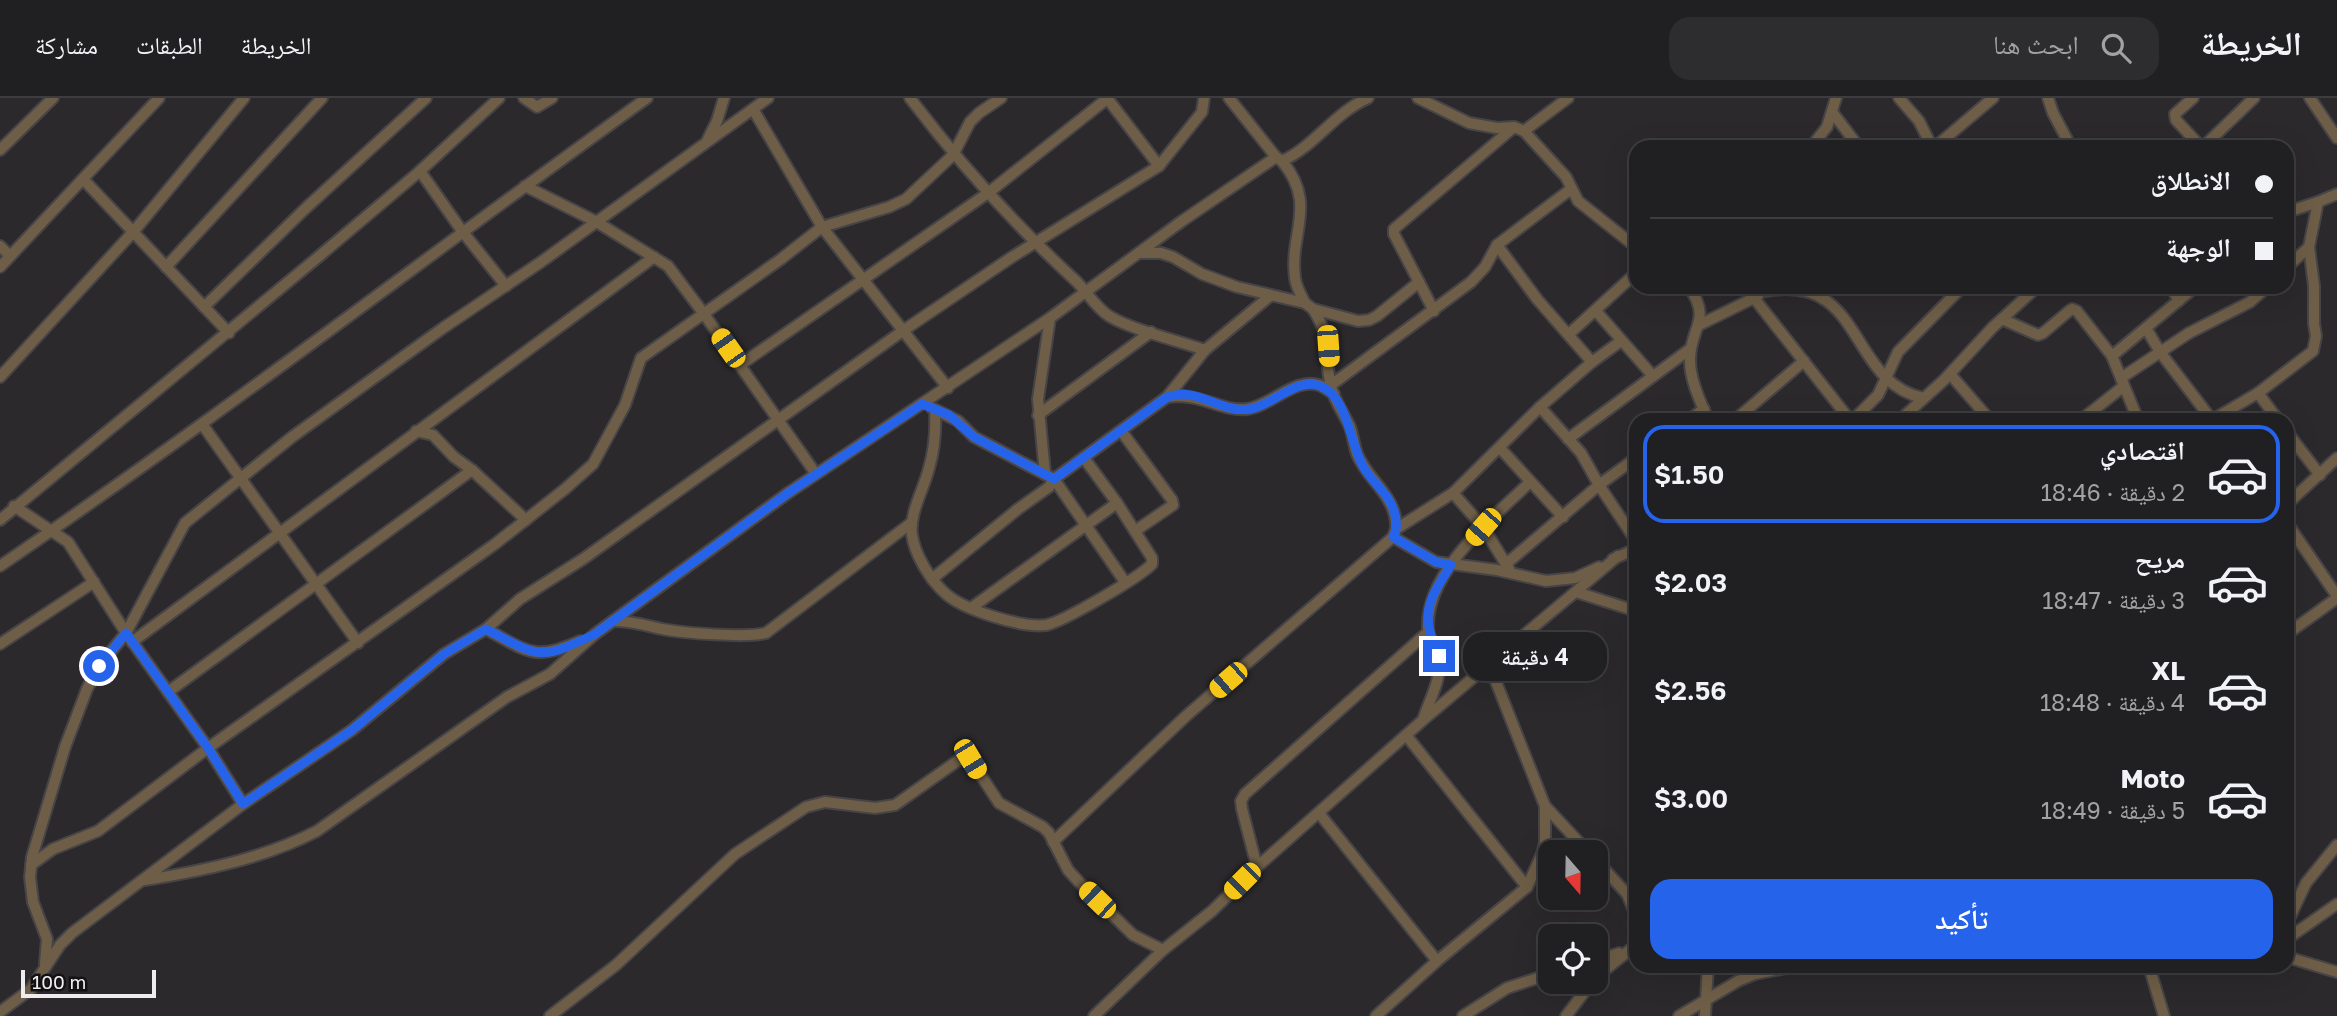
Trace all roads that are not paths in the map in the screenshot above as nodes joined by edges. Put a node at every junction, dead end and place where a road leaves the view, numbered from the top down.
1 (53, 98) edge
2 (159, 98) edge
3 (244, 98) edge
4 (322, 98) edge
5 (426, 98) edge
6 (499, 98) edge
7 (524, 98) edge
8 (552, 98) edge
9 (647, 98) edge
10 (724, 98) edge
11 (768, 98) edge
12 (910, 98) edge
13 (1001, 98) edge
14 (1107, 98) edge
15 (1204, 98) edge
16 (1229, 98) edge
17 (1368, 98) edge
18 (1418, 98) edge
19 (1567, 98) edge
20 (1836, 98) edge
21 (1899, 98) edge
22 (1993, 98) edge
23 (2048, 98) edge
24 (2193, 98) edge
25 (2254, 98) edge
26 (2310, 98) edge
27 (753, 109) junction
28 (1832, 112) junction
29 (1519, 129) junction
30 (2337, 138) edge
31 (1817, 140) edge
32 (1854, 140) edge
33 (1930, 140) edge
34 (1942, 140) edge
35 (2067, 140) edge
36 (2195, 140) edge
37 (2209, 140) edge
38 (707, 141) junction
39 (0, 150) edge
40 (953, 155) junction
41 (1279, 159) junction
42 (1159, 166) junction
43 (420, 171) junction
44 (83, 179) junction
45 (525, 186) junction
46 (1571, 189) junction
47 (988, 193) junction
48 (2337, 194) edge
49 (2318, 202) junction
50 (2294, 210) edge
51 (595, 221) junction
52 (822, 227) junction
53 (134, 231) junction
54 (462, 231) junction
55 (1629, 242) edge
56 (1035, 243) junction
57 (1497, 245) junction
58 (0, 246) edge
59 (2309, 247) junction
60 (1140, 254) junction
61 (10, 256) junction
62 (654, 257) junction
63 (2294, 261) edge
64 (0, 267) edge
65 (166, 267) junction
66 (863, 278) junction
67 (1629, 280) edge
68 (1419, 282) junction
69 (506, 286) junction
70 (1086, 290) junction
71 (1692, 294) edge
72 (1761, 294) edge
73 (1817, 294) edge
74 (1951, 294) edge
75 (2030, 294) edge
76 (2175, 294) edge
77 (2187, 294) edge
78 (2259, 294) edge
79 (1270, 296) junction
80 (1754, 298) junction
81 (2179, 301) junction
82 (1309, 306) junction
83 (204, 307) junction
84 (1433, 311) junction
85 (1596, 311) junction
86 (704, 314) junction
87 (1050, 318) junction
88 (2002, 320) junction
89 (1699, 325) junction
90 (2147, 328) junction
91 (904, 330) junction
92 (1151, 332) junction
93 (229, 333) junction
94 (1569, 334) junction
95 (1621, 341) junction
96 (1690, 349) junction
97 (1206, 350) junction
98 (2160, 352) junction
99 (2112, 356) junction
100 (1804, 361) junction
101 (1592, 362) junction
102 (740, 365) junction
103 (1950, 374) junction
104 (1653, 376) junction
105 (0, 377) edge
106 (1885, 379) junction
107 (2122, 382) junction
108 (948, 388) junction
109 (1332, 389) junction
110 (2258, 393) junction
111 (1167, 397) junction
112 (1923, 398) junction
113 (922, 404) junction
114 (1540, 407) junction
115 (935, 410) junction
116 (1705, 413) edge
117 (1748, 413) edge
118 (1845, 413) edge
119 (1860, 413) edge
120 (1907, 413) edge
121 (1984, 413) edge
122 (2089, 413) edge
123 (2135, 413) edge
124 (2207, 413) edge
125 (2224, 413) edge
126 (2273, 413) edge
127 (1038, 415) junction
128 (779, 419) junction
129 (202, 424) junction
130 (416, 430) junction
131 (1122, 432) junction
132 (1568, 439) junction
133 (2294, 441) edge
134 (1500, 448) junction
135 (1084, 458) junction
136 (2337, 458) edge
137 (1629, 463) edge
138 (472, 470) junction
139 (816, 474) junction
140 (2319, 475) junction
141 (240, 477) junction
142 (1049, 477) junction
143 (1530, 482) junction
144 (1599, 485) junction
145 (1453, 493) junction
146 (2294, 498) edge
147 (1117, 503) junction
148 (14, 506) junction
149 (1563, 517) junction
150 (0, 520) edge
151 (526, 520) junction
152 (911, 523) junction
153 (1086, 525) junction
154 (1483, 527) junction
155 (1629, 530) edge
156 (51, 531) junction
157 (280, 531) junction
158 (1135, 531) junction
159 (1394, 533) junction
160 (2294, 533) edge
161 (1629, 552) edge
162 (1618, 556) junction
163 (1451, 565) junction
164 (0, 566) edge
165 (1509, 569) junction
166 (932, 579) junction
167 (94, 582) junction
168 (1125, 582) junction
169 (316, 584) junction
170 (1576, 592) junction
171 (2337, 597) edge
172 (971, 608) junction
173 (1629, 609) edge
174 (613, 621) junction
175 (486, 629) junction
176 (2294, 629) edge
177 (1428, 632) junction
178 (595, 634) junction
179 (129, 638) junction
180 (358, 643) junction
181 (0, 644) edge
182 (1489, 664) junction
183 (168, 692) junction
184 (1423, 720) junction
185 (1406, 735) junction
186 (208, 748) junction
187 (243, 804) junction
188 (1545, 806) junction
189 (1319, 813) junction
190 (1577, 840) edge
191 (1053, 842) junction
192 (2337, 845) edge
193 (31, 865) junction
194 (1257, 867) junction
195 (1608, 873) edge
196 (142, 880) junction
197 (1527, 887) junction
198 (1629, 899) edge
199 (2337, 904) edge
200 (2294, 908) edge
201 (2294, 934) edge
202 (1629, 949) edge
203 (1163, 950) junction
204 (1629, 950) edge
205 (1608, 957) edge
206 (2294, 959) edge
207 (1437, 961) junction
208 (1608, 967) edge
209 (2337, 972) edge
210 (1707, 973) edge
211 (1760, 973) edge
212 (2151, 973) edge
213 (43, 974) junction
214 (1538, 978) edge
215 (1583, 994) edge
216 (1705, 1000) junction
217 (0, 1012) edge
218 (550, 1016) edge
219 (1094, 1016) edge
220 (1376, 1016) edge
221 (1463, 1016) edge
222 (1566, 1016) edge
223 (1679, 1016) edge
224 (1705, 1016) edge
225 (2164, 1016) edge

1 - 39 street
2 - 44 street
3 - 53 street
4 - 65 street
5 - 83 street
6 - 43 street
7 - 8 street
9 - 45 street
10 - 38 street
11 - 27 street
12 - 40 street
13 - 40 street
14 - 42 street
14 - 47 street
15 - 42 street
16 - 41 street
17 - 41 street
18 - 29 street
19 - 29 street
20 - 28 street
21 - 33 street
22 - 34 street
23 - 35 street
24 - 36 street
25 - 37 street
26 - 30 street
27 - 38 street
27 - 52 street
28 - 31 street
28 - 32 street
29 - 46 street
29 - 68 street
38 - 51 street
40 - 47 street
40 - 52 street
41 - 60 street
41 - 82 street
42 - 56 street
43 - 54 street
43 - 93 street
44 - 53 street
44 - 61 street
45 - 51 street
45 - 54 street
46 - 55 street
46 - 57 street
47 - 56 street
47 - 66 street
48 - 49 street
49 - 50 street
49 - 59 street
51 - 62 street
51 - 69 street
52 - 66 street
52 - 86 street
53 - 65 street
53 - 105 street
54 - 69 street
54 - 129 street
56 - 70 street
56 - 91 street
57 - 84 street
57 - 94 street
58 - 61 street
59 - 63 street
59 - 110 street
60 - 70 street
60 - 79 street
61 - 64 street
62 - 86 street
62 - 130 street
65 - 83 street
66 - 91 street
66 - 102 street
67 - 85 street
68 - 82 street
68 - 84 street
69 - 141 street
70 - 87 street
70 - 92 street
71 - 89 street
72 - 80 street
73 - 106 street
74 - 106 street
75 - 88 street
76 - 81 street
77 - 81 street
78 - 98 street
79 - 82 street
79 - 97 street
80 - 89 street
80 - 100 street
81 - 90 street
82 - 109 street
83 - 93 street
84 - 109 street
85 - 94 street
85 - 95 street
86 - 102 street
86 - 151 street
87 - 108 street
87 - 127 street
88 - 99 street
88 - 103 street
89 - 96 street
90 - 98 street
90 - 99 street
91 - 108 street
91 - 128 street
92 - 97 street
92 - 127 street
93 - 148 street
94 - 101 street
95 - 101 street
95 - 104 street
96 - 104 street
96 - 116 street
97 - 111 street
98 - 107 street
98 - 124 street
99 - 107 street
100 - 117 street
100 - 118 street
101 - 114 street
102 - 128 street
103 - 112 street
103 - 121 street
104 - 132 street
106 - 112 street
106 - 119 street
107 - 122 street
107 - 123 street
108 - 113 street
109 - 111 street
109 - 159 street
110 - 125 street
110 - 126 street
111 - 131 street
112 - 120 street
113 - 115 street
113 - 139 street
114 - 132 street
114 - 134 street
115 - 142 street
115 - 152 street
127 - 142 street
128 - 139 street
128 - 175 street
129 - 141 street
129 - 156 street
130 - 138 street
130 - 157 street
131 - 135 street
131 - 158 street
132 - 144 street
133 - 140 street
134 - 143 street
134 - 145 street
135 - 142 street
135 - 147 street
136 - 140 street
137 - 144 street
138 - 151 street
138 - 169 street
139 - 174 street
140 - 146 street
141 - 157 street
141 - 179 street
142 - 153 street
142 - 166 street
143 - 149 street
143 - 154 street
144 - 149 street
144 - 155 street
145 - 154 street
145 - 159 street
147 - 153 street
147 - 158 street
148 - 150 street
148 - 156 street
149 - 165 street
151 - 180 street
152 - 166 street
152 - 174 street
153 - 168 street
153 - 172 street
154 - 163 street
154 - 165 street
156 - 164 street
156 - 167 street
157 - 169 street
157 - 179 street
158 - 168 street
159 - 163 street
159 - 191 street
160 - 171 street
161 - 162 street
162 - 165 street
162 - 170 street
163 - 165 street
163 - 177 street
166 - 172 street
167 - 179 street
167 - 181 street
168 - 172 street
169 - 180 street
169 - 183 street
170 - 173 street
170 - 182 street
171 - 176 street
174 - 178 street
175 - 178 street
175 - 187 street
177 - 184 street
177 - 194 street
178 - 196 street
179 - 183 street
179 - 193 street
180 - 186 street
182 - 184 street
182 - 188 street
183 - 186 street
184 - 185 street
185 - 189 street
185 - 197 street
186 - 187 street
186 - 193 street
187 - 196 street
188 - 190 street
188 - 197 street
189 - 194 street
189 - 207 street
191 - 203 street
191 - 218 street
192 - 200 street
193 - 213 street
194 - 203 street
195 - 198 street
196 - 213 street
197 - 207 street
199 - 201 street
202 - 205 street
203 - 219 street
204 - 208 street
206 - 209 street
207 - 220 street
210 - 216 street
211 - 216 street
212 - 225 street
213 - 217 street
214 - 221 street
215 - 222 street
216 - 223 street
216 - 224 street

